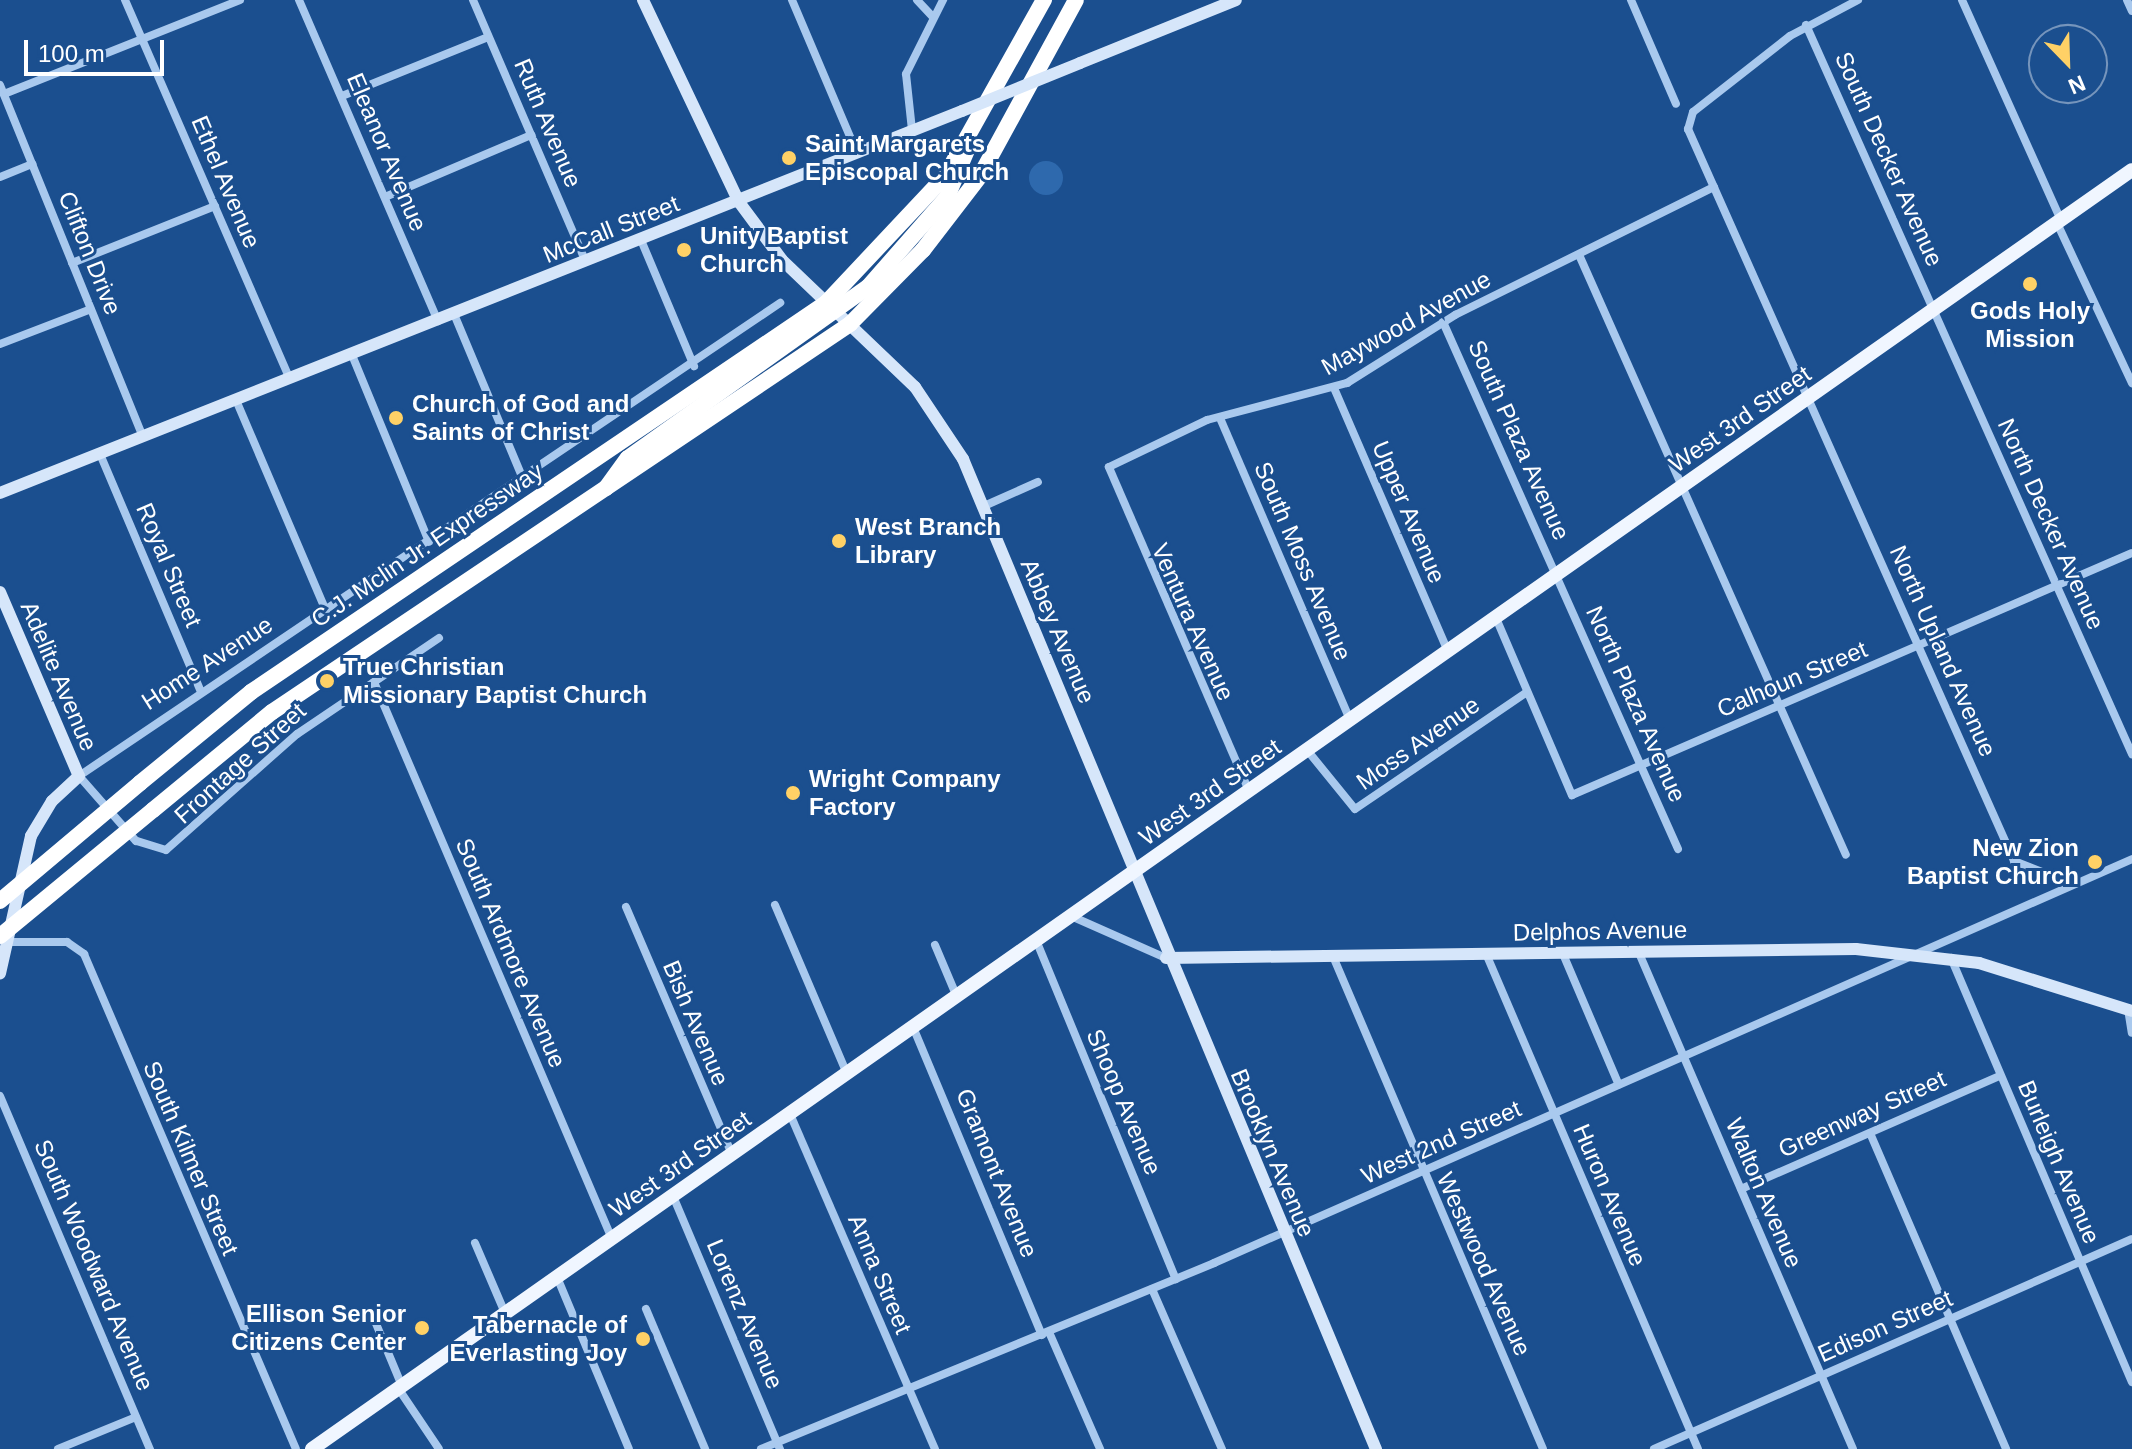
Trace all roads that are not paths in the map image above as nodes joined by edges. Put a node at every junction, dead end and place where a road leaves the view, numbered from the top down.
1 (125, 0) edge
2 (240, 0) edge
3 (299, 0) edge
4 (473, 0) edge
5 (643, 0) edge
6 (792, 0) edge
7 (917, 0) edge
8 (943, 0) edge
9 (1044, 0) edge
10 (1076, 0) edge
11 (1236, 0) edge
12 (1631, 0) edge
13 (1858, 0) edge
14 (1962, 0) edge
15 (2127, 0) edge
16 (2132, 11) edge
17 (933, 17) junction
18 (1806, 25) junction
19 (488, 37) junction
20 (143, 39) junction
21 (0, 85) edge
22 (4, 94) junction
23 (342, 96) junction
24 (1676, 104) dead end
25 (912, 130) junction
26 (531, 135) junction
27 (857, 153) junction
28 (32, 164) junction
29 (2132, 170) edge
30 (0, 177) edge
31 (1714, 187) junction
32 (385, 197) junction
33 (739, 202) junction
34 (215, 206) junction
35 (2059, 222) junction
36 (641, 240) junction
37 (1580, 257) junction
38 (586, 262) junction
39 (72, 263) junction
40 (780, 303) dead end
41 (91, 309) junction
42 (1934, 309) junction
43 (838, 313) junction
44 (454, 314) junction
45 (438, 321) junction
46 (1443, 322) junction
47 (0, 344) edge
48 (352, 355) junction
49 (694, 366) junction
50 (290, 379) junction
51 (2132, 383) edge
52 (1334, 388) junction
53 (1808, 399) junction
54 (236, 400) junction
55 (1220, 418) junction
56 (143, 437) junction
57 (100, 454) junction
58 (1109, 467) joint
59 (523, 479) junction
60 (1038, 482) dead end
61 (1683, 487) junction
62 (0, 493) edge
63 (984, 506) junction
64 (429, 542) junction
65 (2132, 553) edge
66 (1558, 574) junction
67 (2057, 586) junction
68 (0, 592) edge
69 (326, 611) junction
70 (1496, 618) junction
71 (439, 638) dead end
72 (1919, 648) junction
73 (1448, 652) junction
74 (374, 682) junction
75 (201, 692) junction
76 (1527, 692) junction
77 (1780, 706) junction
78 (1350, 720) junction
79 (1307, 750) junction
80 (2132, 754) edge
81 (1642, 766) junction
82 (79, 776) junction
83 (1249, 791) junction
84 (1678, 849) dead end
85 (1846, 855) dead end
86 (2132, 859) edge
87 (1134, 872) junction
88 (2074, 884) junction
89 (0, 901) edge
90 (775, 905) dead end
91 (626, 907) dead end
92 (1071, 916) junction
93 (4, 939) edge
94 (1036, 940) junction
95 (935, 945) dead end
96 (1639, 953) junction
97 (1563, 954) junction
98 (1916, 954) junction
99 (1487, 956) junction
100 (1950, 957) junction
101 (1166, 958) junction
102 (1335, 961) junction
103 (0, 974) edge
104 (957, 997) junction
105 (2130, 1010) edge
106 (913, 1027) junction
107 (2132, 1033) edge
108 (1683, 1057) junction
109 (847, 1074) junction
110 (2000, 1076) junction
111 (1619, 1085) junction
112 (0, 1096) edge
113 (790, 1114) junction
114 (1553, 1114) junction
115 (1870, 1133) junction
116 (732, 1154) junction
117 (1423, 1172) junction
118 (1741, 1189) junction
119 (673, 1196) junction
120 (1282, 1233) junction
121 (612, 1239) junction
122 (2132, 1239) edge
123 (475, 1243) dead end
124 (2080, 1262) junction
125 (557, 1277) junction
126 (1176, 1279) junction
127 (1152, 1289) junction
128 (646, 1309) dead end
129 (505, 1313) junction
130 (372, 1314) dead end
131 (1949, 1319) junction
132 (1045, 1334) junction
133 (1822, 1376) junction
134 (2132, 1382) edge
135 (400, 1387) junction
136 (907, 1389) junction
137 (136, 1417) junction
138 (1691, 1433) junction
139 (779, 1446) edge
140 (58, 1449) edge
141 (150, 1449) edge
142 (296, 1449) edge
143 (312, 1449) edge
144 (439, 1449) edge
145 (629, 1449) edge
146 (705, 1449) edge
147 (761, 1449) edge
148 (935, 1449) edge
149 (1100, 1449) edge
150 (1222, 1449) edge
151 (1376, 1449) edge
152 (1543, 1449) edge
153 (1654, 1449) edge
154 (1698, 1449) edge
155 (1853, 1449) edge
156 (2006, 1449) edge

1 - 20 street, Ethel Avenue
2 - 20 street
3 - 23 street, Eleanor Avenue
4 - 19 street, Ruth Avenue
5 - 33 street, Abbey Avenue
6 - 27 street
7 - 17 street
8 - 17 street
9 - 43 highway
10 - 43 highway, C.J. Mclin Jr. Expressway
11 - 25 street, McCall Street, bridge
12 - 24 street
13 - 18 street
14 - 35 street
15 - 16 street
17 - 25 street
18 - 31 street, North Upland Avenue
18 - 42 street, South Decker Avenue
19 - 23 street
19 - 26 street, Ruth Avenue
20 - 22 street
20 - 34 street, Ethel Avenue
21 - 22 street, Clifton Drive
22 - 28 street, Clifton Drive
23 - 32 street, Eleanor Avenue
25 - 27 street, McCall Street
26 - 32 street
26 - 38 street, Ruth Avenue
27 - 33 street, McCall Street
28 - 30 street
28 - 39 street, Clifton Drive
29 - 35 main road, West 3rd Street
31 - 37 street, Maywood Avenue
31 - 53 street, North Upland Avenue
32 - 45 street, Eleanor Avenue
33 - 36 street, McCall Street
33 - 43 street, Abbey Avenue
34 - 39 street
34 - 50 street, Ethel Avenue
35 - 42 main road, West 3rd Street
35 - 51 street
36 - 38 street, McCall Street
36 - 49 street
37 - 46 street, Maywood Avenue
37 - 61 street
38 - 44 street, McCall Street
39 - 41 street, Clifton Drive
40 - 49 street, Home Avenue
41 - 47 street
41 - 56 street, Clifton Drive
42 - 53 main road, West 3rd Street
42 - 67 street, North Decker Avenue
43 - 63 street, Abbey Avenue
43 - 89 highway, C.J. Mclin Jr. Expressway, bridge
43 - 93 highway, bridge
44 - 45 street, McCall Street
44 - 59 street
45 - 48 street, McCall Street
46 - 52 street, Maywood Avenue
46 - 66 street, South Plaza Avenue
48 - 50 street, McCall Street
48 - 64 street
49 - 59 street, Home Avenue
50 - 54 street, McCall Street
52 - 55 street, Maywood Avenue
52 - 73 street, Upper Avenue
53 - 61 main road, West 3rd Street
53 - 72 street, North Upland Avenue
54 - 56 street, McCall Street
54 - 69 street
55 - 58 street, Maywood Avenue
55 - 78 street, South Moss Avenue
56 - 57 street, McCall Street
57 - 62 street, McCall Street
57 - 75 street, Royal Street
58 - 83 street, Ventura Avenue
59 - 64 street, Home Avenue
60 - 63 street
61 - 66 main road, West 3rd Street
61 - 77 street
63 - 87 street, Abbey Avenue
64 - 69 street, Home Avenue
65 - 67 street, Calhoun Street
66 - 70 main road, West 3rd Street
66 - 81 street, North Plaza Avenue
67 - 72 street, Calhoun Street
67 - 80 street, North Decker Avenue
68 - 82 street, Adelite Avenue
69 - 75 street, Home Avenue
70 - 73 main road, West 3rd Street
70 - 76 street
71 - 74 street, Frontage Street
72 - 77 street, Calhoun Street
72 - 88 street, North Upland Avenue
73 - 78 main road, West 3rd Street
74 - 82 street, Frontage Street
74 - 121 street, South Ardmore Avenue
75 - 82 street, Home Avenue
76 - 79 street, Moss Avenue
76 - 81 street, Calhoun Street
77 - 81 street, Calhoun Street
77 - 85 street
78 - 79 main road, West 3rd Street
79 - 83 main road, West 3rd Street
81 - 84 street, North Plaza Avenue
82 - 93 street, Home Avenue
83 - 87 main road, West 3rd Street
86 - 88 street, West 2nd Street
87 - 92 main road, West 3rd Street
87 - 101 street, Brooklyn Avenue
88 - 98 street, West 2nd Street
90 - 109 street
91 - 116 street, Bish Avenue
92 - 94 main road, West 3rd Street
92 - 101 street, Delphos Avenue
93 - 103 street, Home Avenue
93 - 142 street, South Kilmer Street
94 - 104 main road, West 3rd Street
94 - 126 street, Shoop Avenue
95 - 104 street
96 - 97 street, Delphos Avenue
96 - 98 street, Delphos Avenue
96 - 108 street, Walton Avenue
97 - 99 street, Delphos Avenue
97 - 111 street
98 - 100 street, Delphos Avenue
98 - 108 street, West 2nd Street
99 - 102 street, Delphos Avenue
99 - 114 street, Huron Avenue
100 - 105 street, Delphos Avenue
100 - 110 street, Burleigh Avenue
101 - 102 street, Delphos Avenue
101 - 120 street, Brooklyn Avenue
102 - 117 street, Westwood Avenue
104 - 106 main road, West 3rd Street
105 - 107 street
106 - 109 main road, West 3rd Street
106 - 132 street, Gramont Avenue
108 - 111 street, West 2nd Street
108 - 118 street, Walton Avenue
109 - 113 main road, West 3rd Street
110 - 115 street, Greenway Street
110 - 124 street, Burleigh Avenue
111 - 114 street, West 2nd Street
112 - 137 street, South Woodward Avenue
113 - 116 main road, West 3rd Street
113 - 136 street, Anna Street
114 - 117 street, West 2nd Street
114 - 138 street, Huron Avenue
115 - 118 street, Greenway Street
115 - 131 street
116 - 119 main road, West 3rd Street
117 - 120 street, West 2nd Street
117 - 152 street, Westwood Avenue
118 - 133 street, Walton Avenue
119 - 121 main road, West 3rd Street
119 - 139 street, Lorenz Avenue
120 - 126 street, West 2nd Street
120 - 151 street, Brooklyn Avenue
121 - 125 main road, West 3rd Street
122 - 124 street, Edison Street
123 - 129 street
124 - 131 street, Edison Street
124 - 134 street, Burleigh Avenue
125 - 129 main road, West 3rd Street
125 - 145 street
126 - 127 street, West 2nd Street
127 - 132 street, West 2nd Street
127 - 150 street
128 - 146 street
129 - 135 main road, West 3rd Street
130 - 135 street
131 - 133 street, Edison Street
131 - 156 street
132 - 136 street, West 2nd Street
132 - 149 street, Gramont Avenue
133 - 138 street, Edison Street
133 - 155 street, Walton Avenue
135 - 143 main road, West 3rd Street
135 - 144 street
136 - 139 street, West 2nd Street
136 - 148 street, Anna Street
137 - 140 street
137 - 141 street, South Woodward Avenue
138 - 153 street, Edison Street
138 - 154 street, Huron Avenue
139 - 147 street, West 2nd Street

